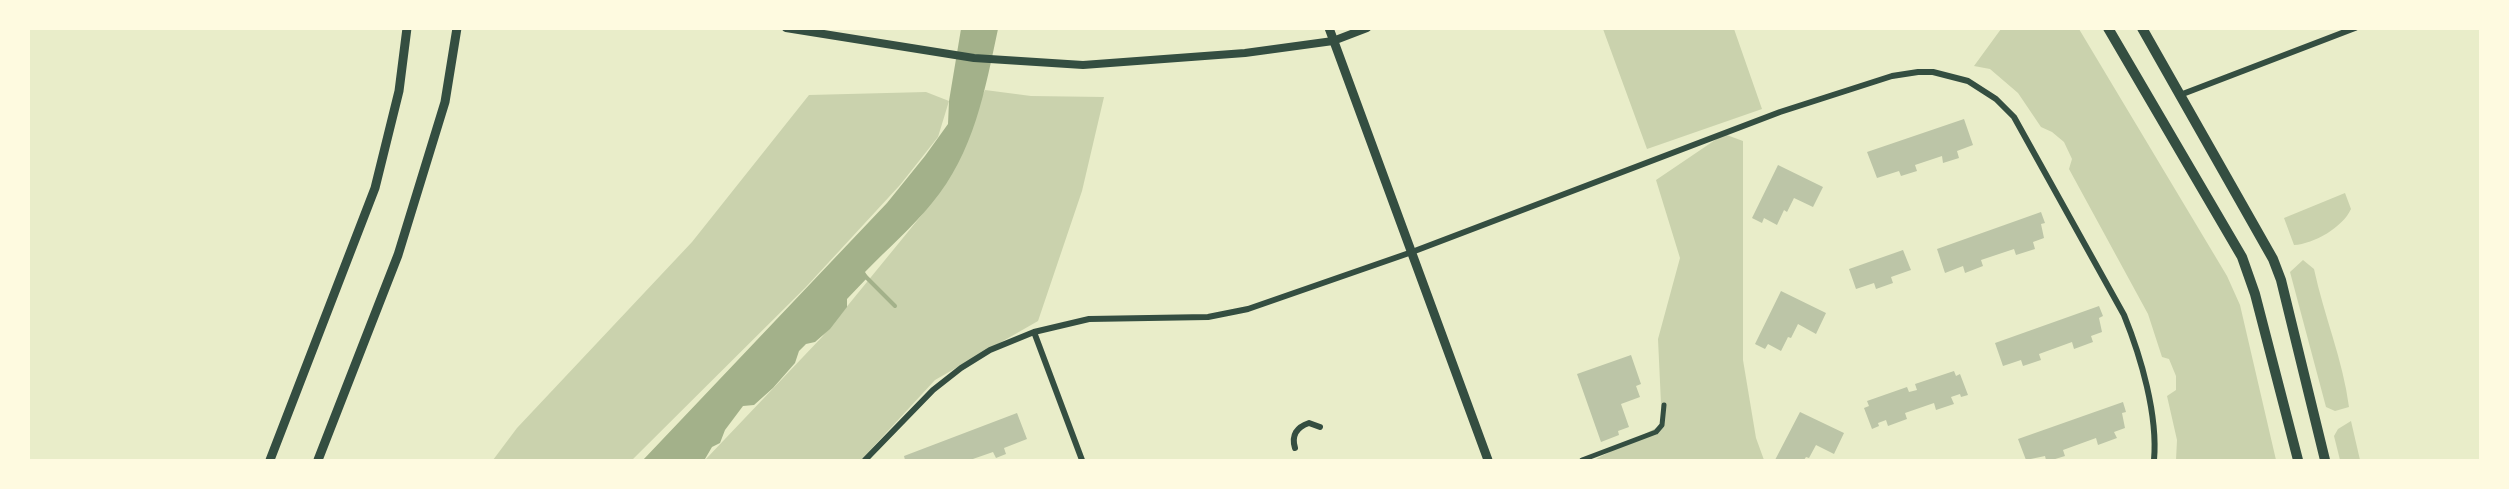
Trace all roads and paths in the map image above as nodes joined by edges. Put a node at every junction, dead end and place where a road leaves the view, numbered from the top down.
1 (407, 28) edge
2 (457, 28) edge
3 (786, 28) edge
4 (1329, 28) edge
5 (1367, 28) edge
6 (2108, 28) edge
7 (2142, 28) edge
8 (2355, 28) edge
9 (1334, 41) junction
10 (2180, 95) junction
11 (1412, 252) junction
12 (1034, 332) junction
13 (1664, 405) dead end
14 (1320, 427) dead end
15 (1294, 448) dead end
16 (270, 460) edge
17 (318, 460) edge
18 (866, 460) edge
19 (1082, 460) edge
20 (1488, 460) edge
21 (1582, 460) edge
22 (2154, 460) edge
23 (2298, 460) edge
24 (2325, 460) edge

1 - 16 main road
2 - 17 main road
3 - 9 street
4 - 9 main road
5 - 9 street
6 - 23 main road
7 - 10 main road
8 - 10 street
9 - 11 main road
10 - 24 main road
11 - 12 street
11 - 20 main road
11 - 22 street
12 - 18 street
12 - 19 street
13 - 21 street
14 - 15 street

